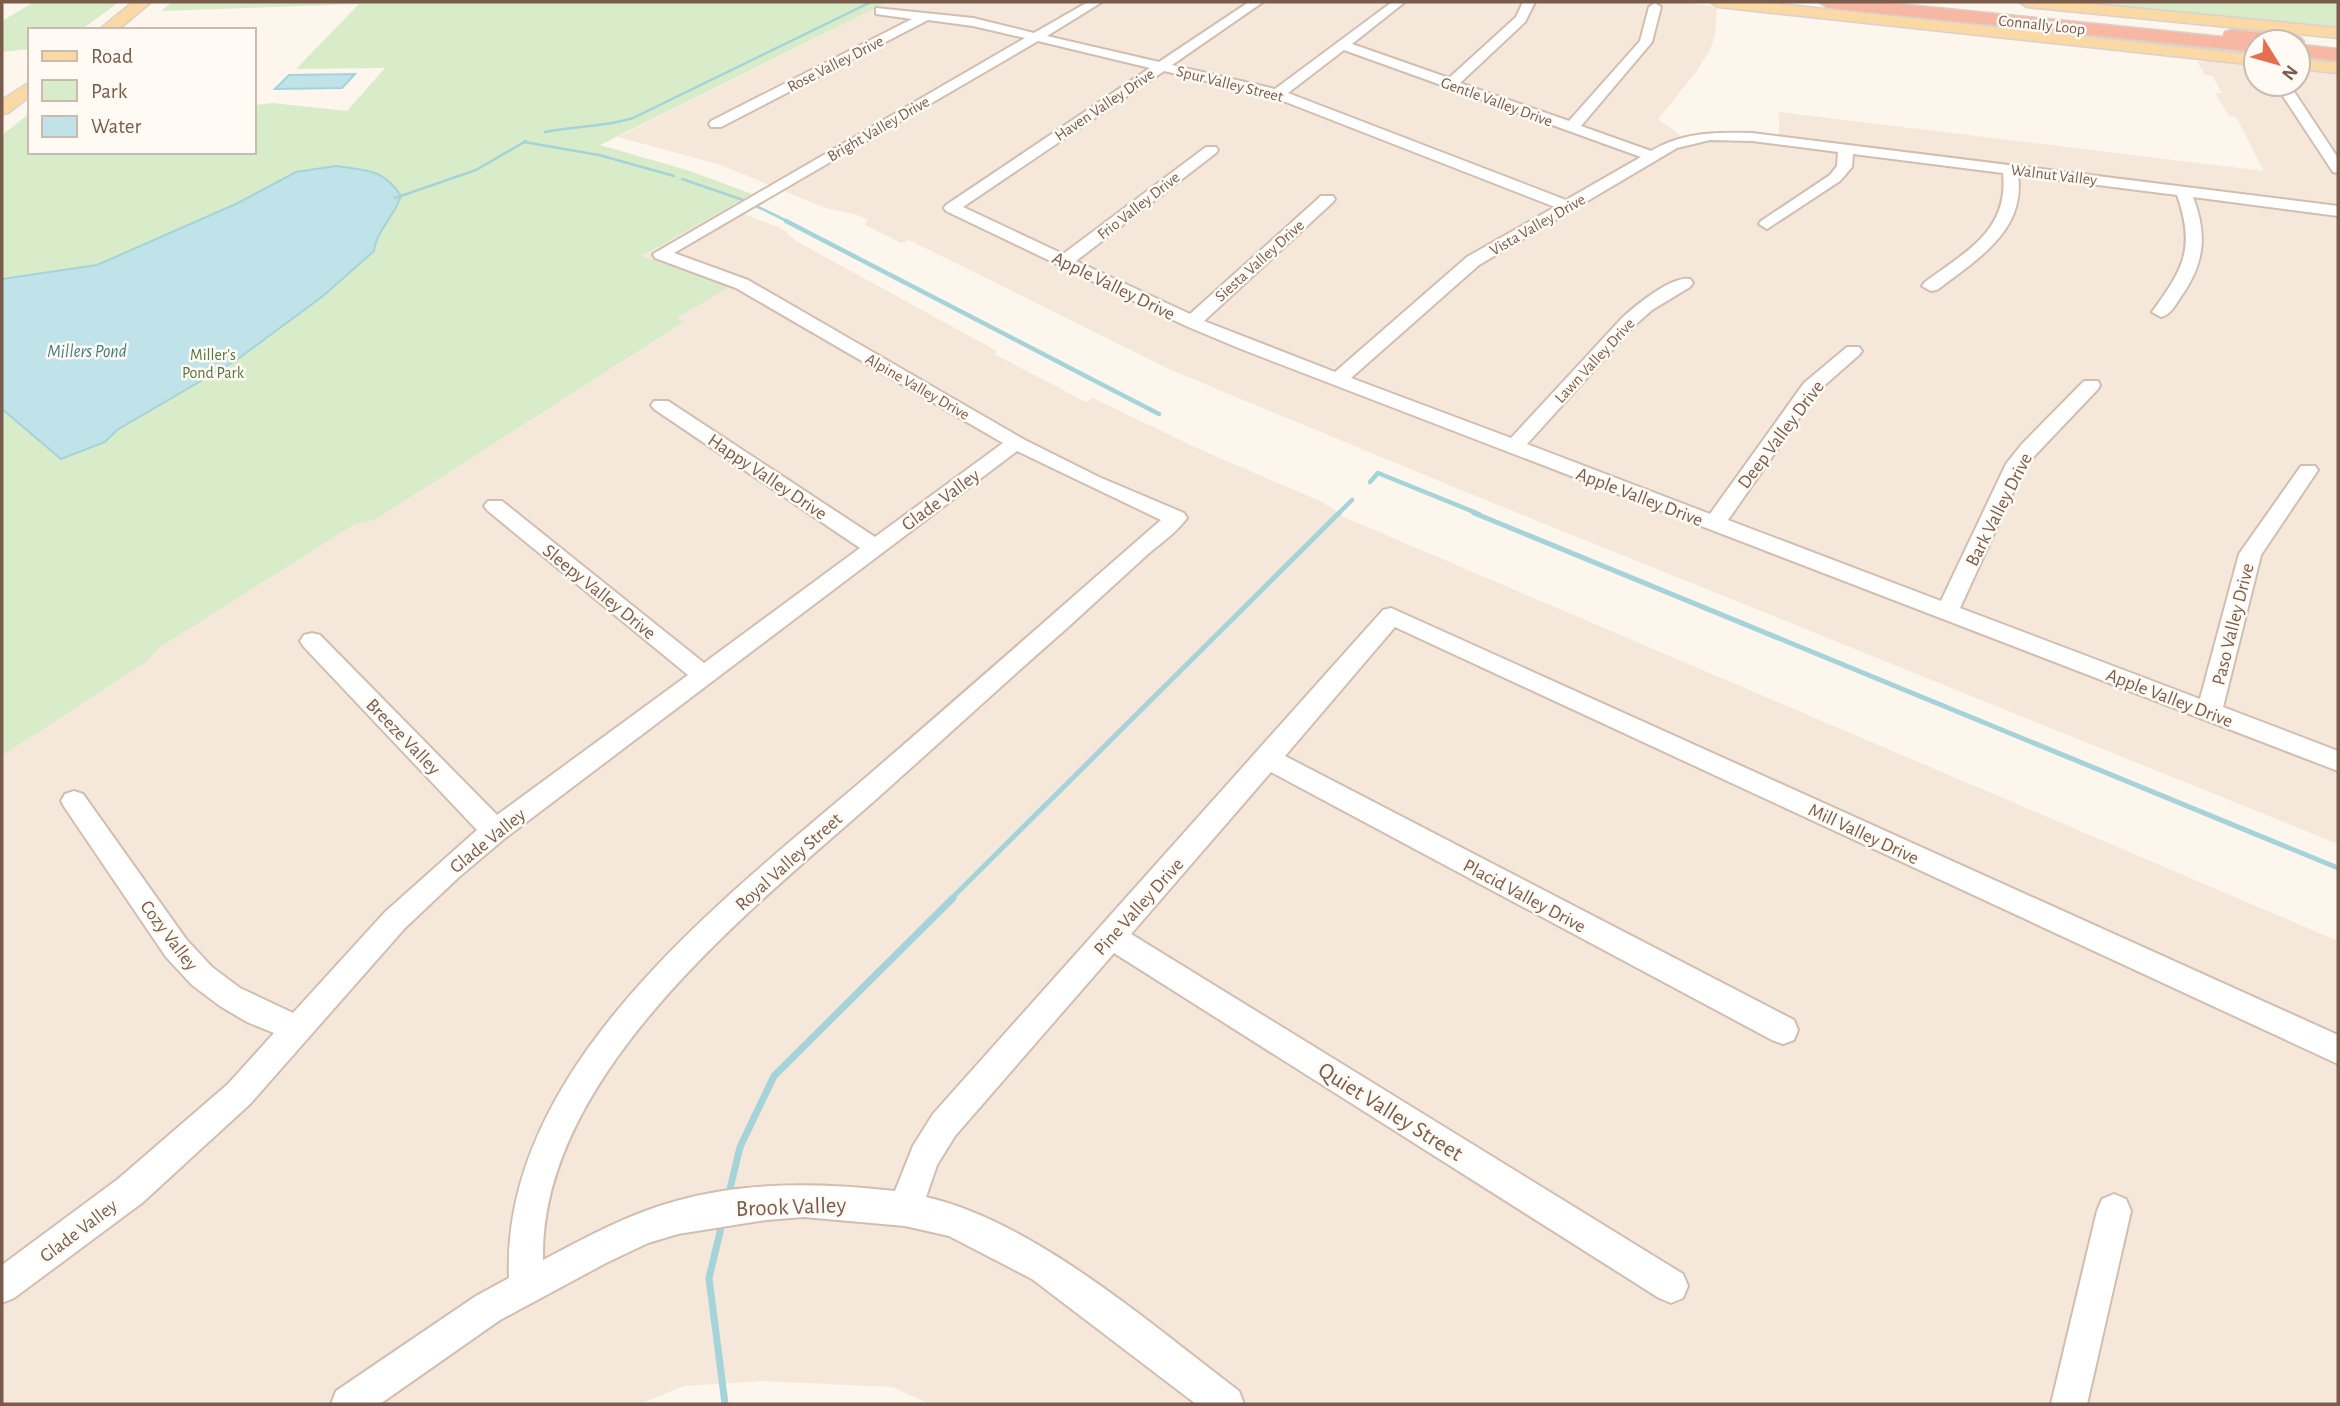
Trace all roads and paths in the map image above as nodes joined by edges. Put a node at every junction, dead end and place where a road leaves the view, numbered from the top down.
1 (143, 2) edge
2 (1096, 2) edge
3 (1257, 2) edge
4 (1399, 2) edge
5 (1529, 2) edge
6 (1718, 2) edge
7 (1828, 2) edge
8 (1903, 2) edge
9 (2027, 2) edge
10 (945, 6) dead end
11 (1656, 7) dead end
12 (880, 11) dead end
13 (927, 15) junction
14 (110, 28) edge
15 (2338, 33) edge
16 (1036, 37) junction
17 (2242, 37) edge
18 (2312, 44) edge
19 (1343, 45) junction
20 (2242, 45) edge
21 (2338, 47) edge
22 (2312, 52) edge
23 (2338, 55) edge
24 (2242, 58) edge
25 (2312, 65) edge
26 (1161, 66) junction
27 (2338, 68) edge
28 (1451, 84) junction
29 (28, 89) edge
30 (1278, 94) junction
31 (2291, 98) edge
32 (2, 109) edge
33 (716, 124) dead end
34 (1571, 128) junction
35 (1769, 139) joint
36 (1846, 148) junction
37 (1211, 149) dead end
38 (1652, 156) junction
39 (2010, 169) junction
40 (2338, 169) edge
41 (2183, 191) junction
42 (1327, 199) dead end
43 (1567, 206) junction
44 (952, 208) joint
45 (2338, 211) edge
46 (1767, 223) dead end
47 (661, 254) joint
48 (1065, 261) junction
49 (1684, 283) dead end
50 (1931, 286) dead end
51 (2161, 312) dead end
52 (1192, 322) junction
53 (1853, 351) dead end
54 (1337, 380) junction
55 (2091, 385) dead end
56 (661, 405) dead end
57 (1016, 443) junction
58 (1513, 448) junction
59 (2308, 470) dead end
60 (495, 506) dead end
61 (1176, 518) joint
62 (1714, 524) junction
63 (874, 547) junction
64 (1947, 611) junction
65 (1391, 616) joint
66 (312, 641) dead end
67 (705, 676) junction
68 (2209, 712) junction
69 (1268, 759) junction
70 (2338, 761) edge
71 (74, 801) dead end
72 (495, 831) junction
73 (1111, 936) junction
74 (299, 1028) junction
75 (1783, 1030) dead end
76 (2338, 1050) edge
77 (905, 1209) junction
78 (2114, 1211) dead end
79 (527, 1285) junction
80 (2, 1286) edge
81 (1671, 1286) dead end
82 (349, 1404) edge
83 (1226, 1404) edge
84 (2069, 1404) edge

1 - 14 main road
2 - 16 street, Bright Valley Drive
3 - 26 street, Haven Valley Drive
4 - 19 street
5 - 28 street
6 - 24 main road
7 - 20 highway, Connally Loop
8 - 17 highway, Connally Loop
9 - 15 main road
10 - 13 street, Rose Valley Drive
11 - 34 street
12 - 13 street, Spur Valley Street
13 - 16 street, Spur Valley Street
13 - 33 street, Rose Valley Drive
16 - 26 street, Spur Valley Street
16 - 47 street, Bright Valley Drive
18 - 21 highway, Connally Loop
19 - 28 street, Gentle Valley Drive
19 - 30 street
22 - 23 highway
25 - 27 main road
26 - 30 street, Spur Valley Street
26 - 44 street, Haven Valley Drive
28 - 34 street, Gentle Valley Drive
29 - 32 main road
30 - 43 street, Spur Valley Street
31 - 40 street
34 - 38 street, Gentle Valley Drive
35 - 36 street, Walnut Valley
35 - 38 street, Vista Valley Drive
36 - 39 street, Walnut Valley
36 - 46 street
37 - 48 street, Frio Valley Drive
38 - 43 street, Vista Valley Drive
39 - 41 street, Walnut Valley
39 - 50 street
41 - 45 street, Walnut Valley
41 - 51 street
42 - 52 street, Siesta Valley Drive
43 - 54 street, Vista Valley Drive
44 - 48 street, Apple Valley Drive
47 - 57 street, Alpine Valley Drive
48 - 52 street, Apple Valley Drive
49 - 58 street, Lawn Valley Drive
52 - 54 street, Apple Valley Drive
53 - 62 street, Deep Valley Drive
54 - 58 street, Apple Valley Drive
55 - 64 street, Bark Valley Drive
56 - 63 street, Happy Valley Drive
57 - 61 street, Alpine Valley Drive
57 - 63 street, Glade Valley
58 - 62 street, Apple Valley Drive
59 - 68 street, Paso Valley Drive
60 - 67 street, Sleepy Valley Drive
61 - 79 street, Royal Valley Street
62 - 64 street, Apple Valley Drive
63 - 67 street, Glade Valley
64 - 68 street, Apple Valley Drive
65 - 69 street, Pine Valley Drive
65 - 76 street, Mill Valley Drive
66 - 72 street, Breeze Valley
67 - 72 street, Glade Valley
68 - 70 street, Apple Valley Drive
69 - 73 street, Pine Valley Drive
69 - 75 street, Placid Valley Drive
71 - 74 street, Cozy Valley
72 - 74 street, Glade Valley
73 - 77 street, Pine Valley Drive
73 - 81 street, Quiet Valley Street
74 - 80 street, Glade Valley
77 - 79 street, Brook Valley
77 - 83 street, Brook Valley
78 - 84 street
79 - 82 street, Brook Valley

